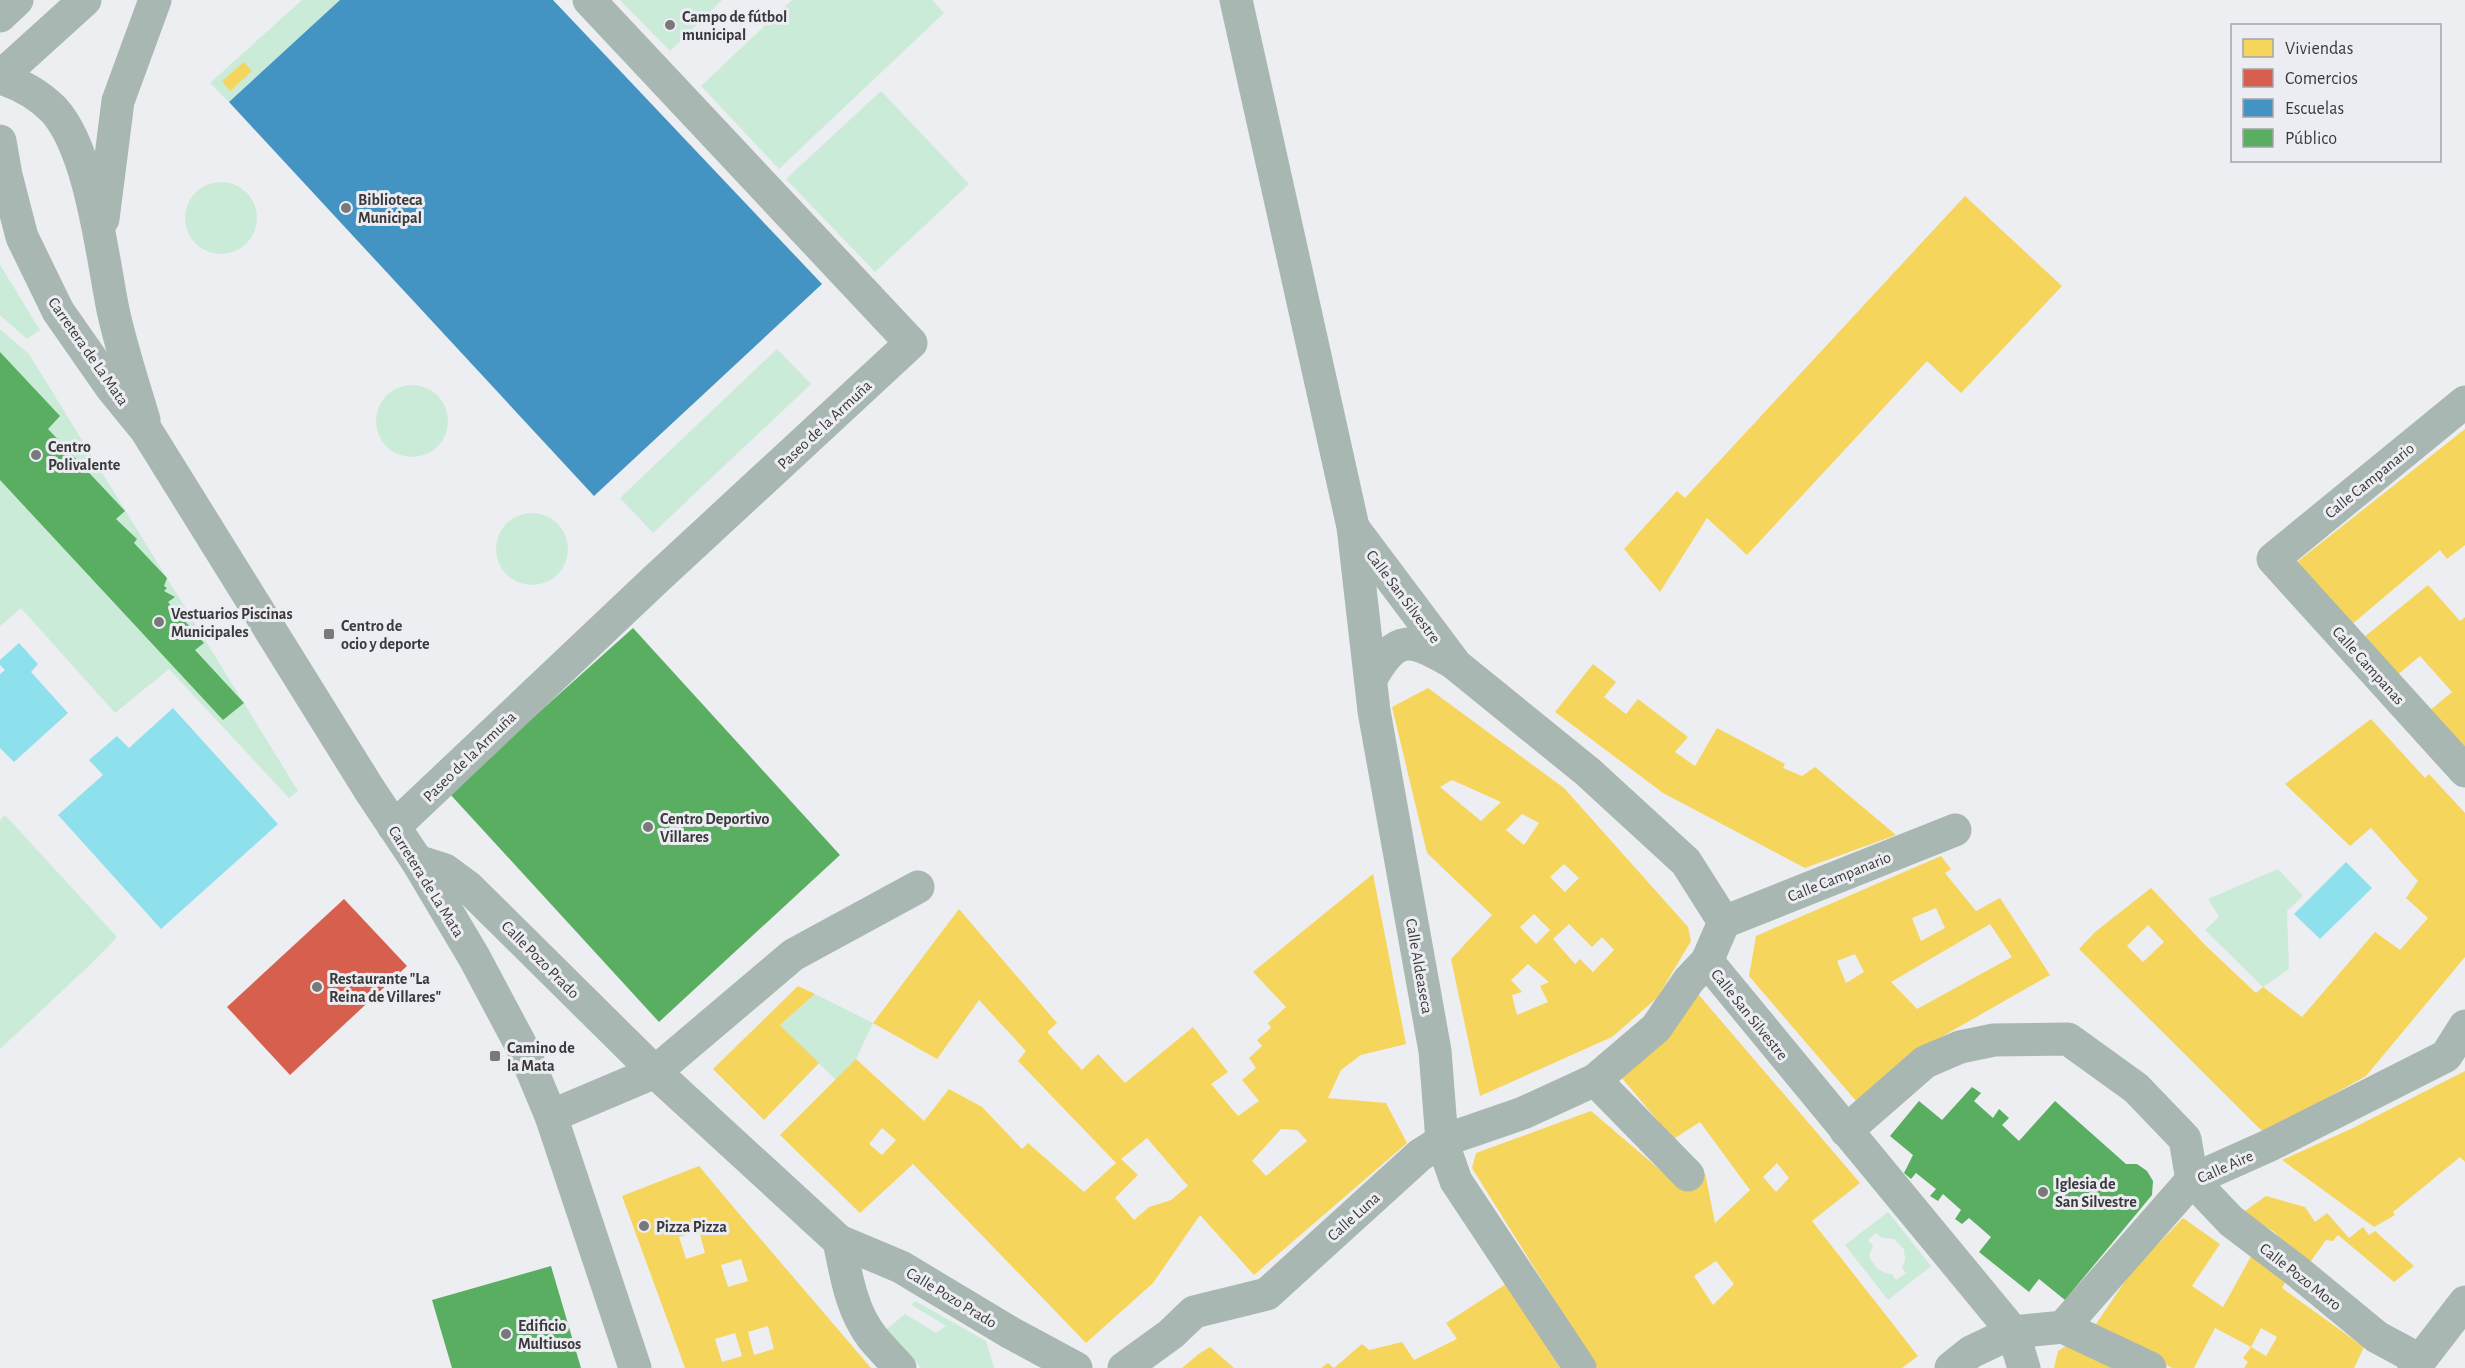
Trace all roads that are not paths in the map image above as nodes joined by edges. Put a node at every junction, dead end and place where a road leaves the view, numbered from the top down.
1 (17, 0) edge
2 (52, 0) edge
3 (85, 0) edge
4 (155, 0) edge
5 (589, 0) edge
6 (1236, 0) edge
7 (0, 16) edge
8 (0, 77) edge
9 (0, 141) edge
10 (11, 227) edge
11 (101, 236) junction
12 (2465, 402) edge
13 (146, 430) junction
14 (1353, 527) junction
15 (2274, 559) joint
16 (1456, 665) junction
17 (1371, 679) junction
18 (2465, 771) edge
19 (394, 827) junction
20 (1955, 830) dead end
21 (417, 861) junction
22 (918, 887) dead end
23 (1724, 922) junction
24 (1707, 961) junction
25 (2465, 1026) edge
26 (2455, 1051) edge
27 (656, 1072) junction
28 (1595, 1080) junction
29 (551, 1116) junction
30 (1846, 1131) junction
31 (1442, 1141) junction
32 (1689, 1175) dead end
33 (2192, 1180) junction
34 (839, 1241) junction
35 (2465, 1302) edge
36 (2063, 1327) junction
37 (2013, 1332) junction
38 (2417, 1364) edge
39 (1063, 1365) edge
40 (635, 1368) edge
41 (900, 1368) edge
42 (1124, 1368) edge
43 (1580, 1368) edge
44 (1952, 1368) edge
45 (2024, 1368) edge
46 (2151, 1368) edge

1 - 7 street
2 - 8 street
3 - 8 street
4 - 11 street, Carretera de La Mata
5 - 19 street, Paseo de la Armuña
6 - 14 street, Calle Aldeaseca
8 - 11 street, Carretera de La Mata
9 - 10 street, Carretera de La Mata
10 - 13 street, Carretera de La Mata
11 - 13 street, Carretera de La Mata
12 - 15 street, Calle Campanario
13 - 19 street, Carretera de La Mata
14 - 16 street, Calle San Silvestre
14 - 17 street, Calle Aldeaseca
15 - 18 street, Calle Campanas
16 - 17 street, Calle San Silvestre
16 - 23 street, Calle San Silvestre
17 - 31 street, Calle Aldeaseca
19 - 21 street, Carretera de La Mata
20 - 23 street, Calle Campanario
21 - 27 street, Calle Pozo Prado
21 - 29 street, Carretera de La Mata
22 - 27 street
23 - 24 street, Calle San Silvestre
24 - 28 street, Calle Luna
24 - 30 street, Calle San Silvestre
25 - 26 street, Calle Aire
26 - 33 street, Calle Aire
27 - 29 street
27 - 34 street, Calle Pozo Prado
28 - 31 street, Calle Luna
28 - 32 street
29 - 40 street, Carretera de La Mata
30 - 33 street
30 - 37 street, Calle San Silvestre
31 - 42 street, Calle Luna
31 - 43 street, Calle Aldeaseca
33 - 36 street, Calle Aire
33 - 38 street, Calle Pozo Moro
34 - 39 street, Calle Pozo Prado
34 - 41 street
35 - 38 street
36 - 37 street
36 - 46 street
37 - 44 street
37 - 45 street

